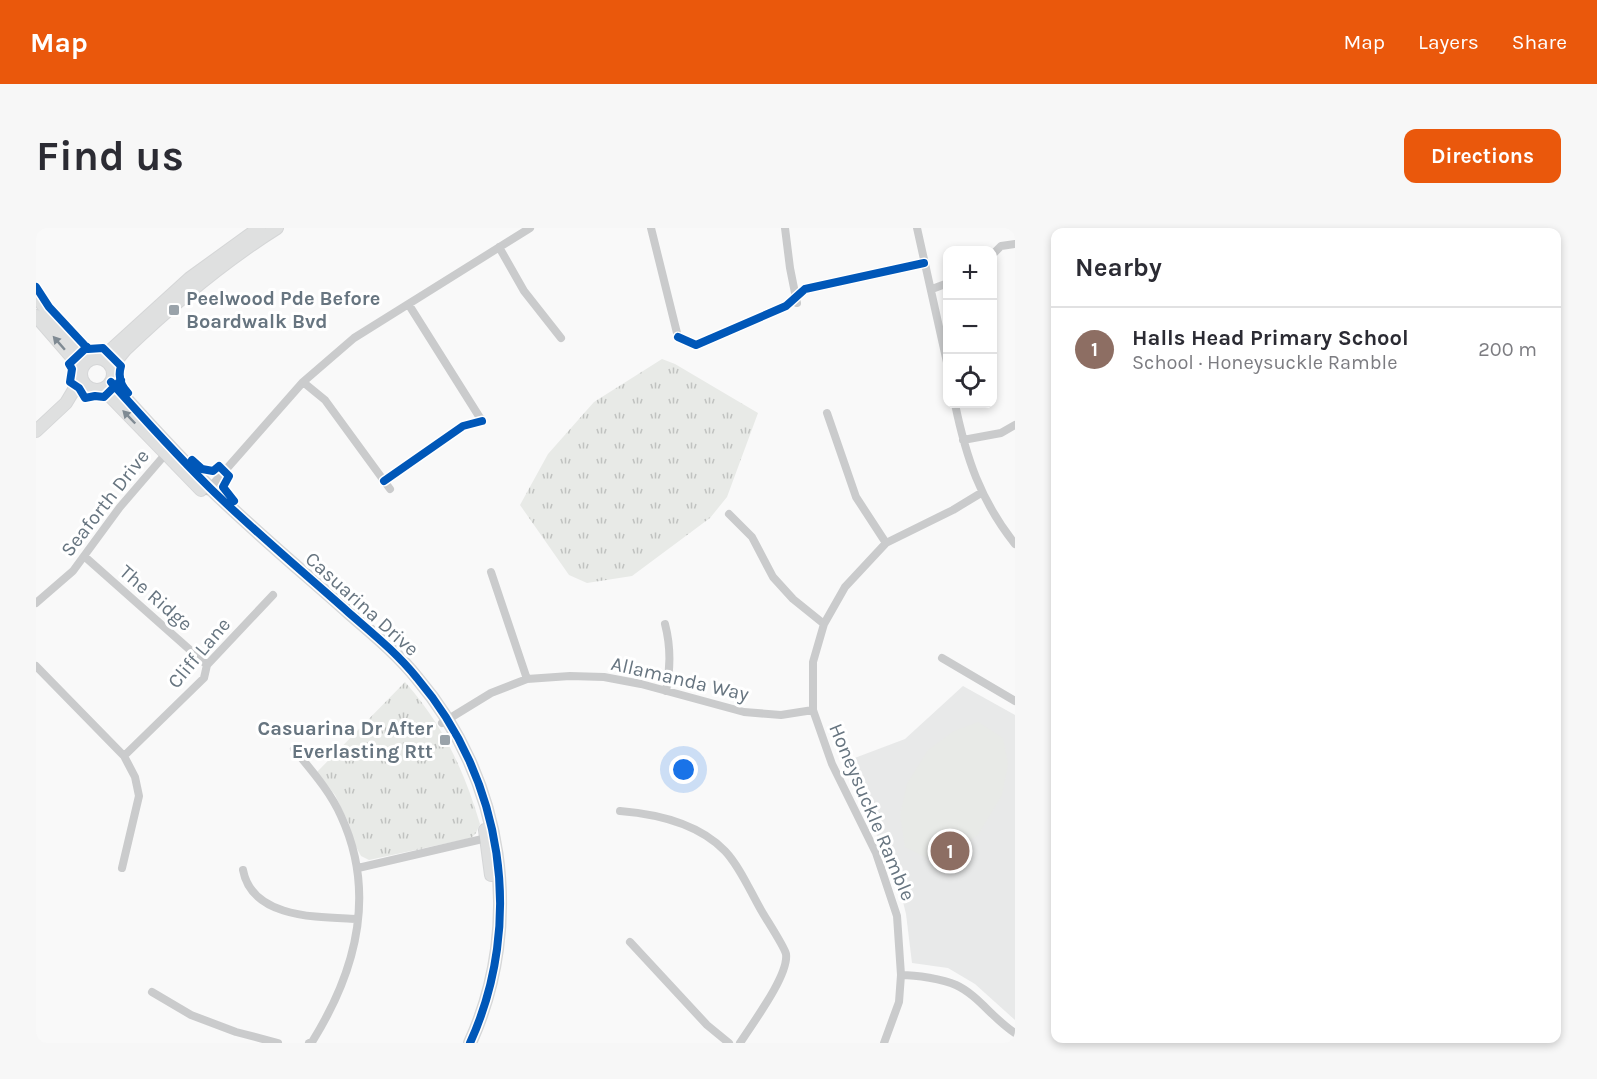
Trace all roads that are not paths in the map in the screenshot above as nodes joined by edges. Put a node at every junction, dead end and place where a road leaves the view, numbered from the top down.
1 (259, 228) edge
2 (277, 228) edge
3 (530, 228) edge
4 (651, 228) edge
5 (785, 228) edge
6 (917, 228) edge
7 (1015, 244) edge
8 (500, 247) junction
9 (997, 250) edge
10 (943, 285) edge
11 (932, 289) junction
12 (36, 295) edge
13 (797, 303) dead end
14 (410, 305) junction
15 (36, 316) edge
16 (678, 337) dead end
17 (561, 338) dead end
18 (945, 354) edge
19 (97, 358) junction
20 (81, 373) junction
21 (106, 382) junction
22 (303, 382) junction
23 (66, 403) junction
24 (956, 408) edge
25 (827, 413) dead end
26 (482, 421) dead end
27 (1015, 425) edge
28 (36, 431) edge
29 (963, 440) junction
30 (168, 451) junction
31 (390, 489) dead end
32 (208, 491) junction
33 (981, 493) junction
34 (729, 514) dead end
35 (885, 543) junction
36 (1015, 544) edge
37 (84, 556) junction
38 (491, 572) dead end
39 (273, 595) dead end
40 (36, 603) edge
41 (665, 624) dead end
42 (824, 624) junction
43 (942, 658) dead end
44 (207, 665) junction
45 (36, 666) edge
46 (527, 679) junction
47 (666, 691) junction
48 (1015, 700) edge
49 (813, 710) junction
50 (446, 722) junction
51 (294, 749) dead end
52 (124, 756) junction
53 (620, 811) dead end
54 (491, 837) junction
55 (122, 868) dead end
56 (358, 868) junction
57 (243, 870) dead end
58 (358, 919) junction
59 (630, 942) dead end
60 (901, 975) junction
61 (152, 992) dead end
62 (1015, 1032) edge
63 (278, 1043) edge
64 (309, 1043) edge
65 (462, 1043) edge
66 (470, 1043) edge
67 (729, 1043) edge
68 (740, 1043) edge
69 (884, 1043) edge

1 - 19 street
2 - 21 street
3 - 8 street
4 - 16 street
5 - 13 street
6 - 11 street
7 - 9 street
8 - 14 street
8 - 17 street
10 - 11 street
11 - 18 street
12 - 19 street
14 - 22 street
14 - 26 street
20 -> 15 street
19 - 20 street
19 - 21 street
20 - 21 street
20 - 23 street
21 - 23 street
21 - 30 street, Casuarina Drive
22 - 31 street
22 - 32 street
23 - 28 street
24 - 29 street
25 - 35 street
27 - 29 street
29 - 33 street
30 - 32 street, Casuarina Drive
30 - 37 street, Seaforth Drive
32 - 50 street, Casuarina Drive
33 - 35 street, Honeysuckle Ramble
33 - 36 street
34 - 42 street
35 - 42 street, Honeysuckle Ramble
37 - 40 street, Seaforth Drive
37 - 44 street, The Ridge
38 - 46 street
39 - 44 street, Cliff Lane
41 - 47 street
42 - 49 street, Honeysuckle Ramble
43 - 48 street
44 - 52 street, Cliff Lane
45 - 52 street
46 - 47 street, Allamanda Way
46 - 50 street, Allamanda Way
47 - 49 street, Allamanda Way
49 - 60 street, Honeysuckle Ramble
50 - 54 street, Casuarina Drive
51 - 56 street
52 - 55 street
53 - 68 street
54 - 56 street
54 - 65 street, Casuarina Drive
54 - 66 street, Casuarina Drive
56 - 58 street
57 - 58 street
58 - 64 street
59 - 67 street
60 - 62 street
60 - 69 street, Honeysuckle Ramble
61 - 63 street

